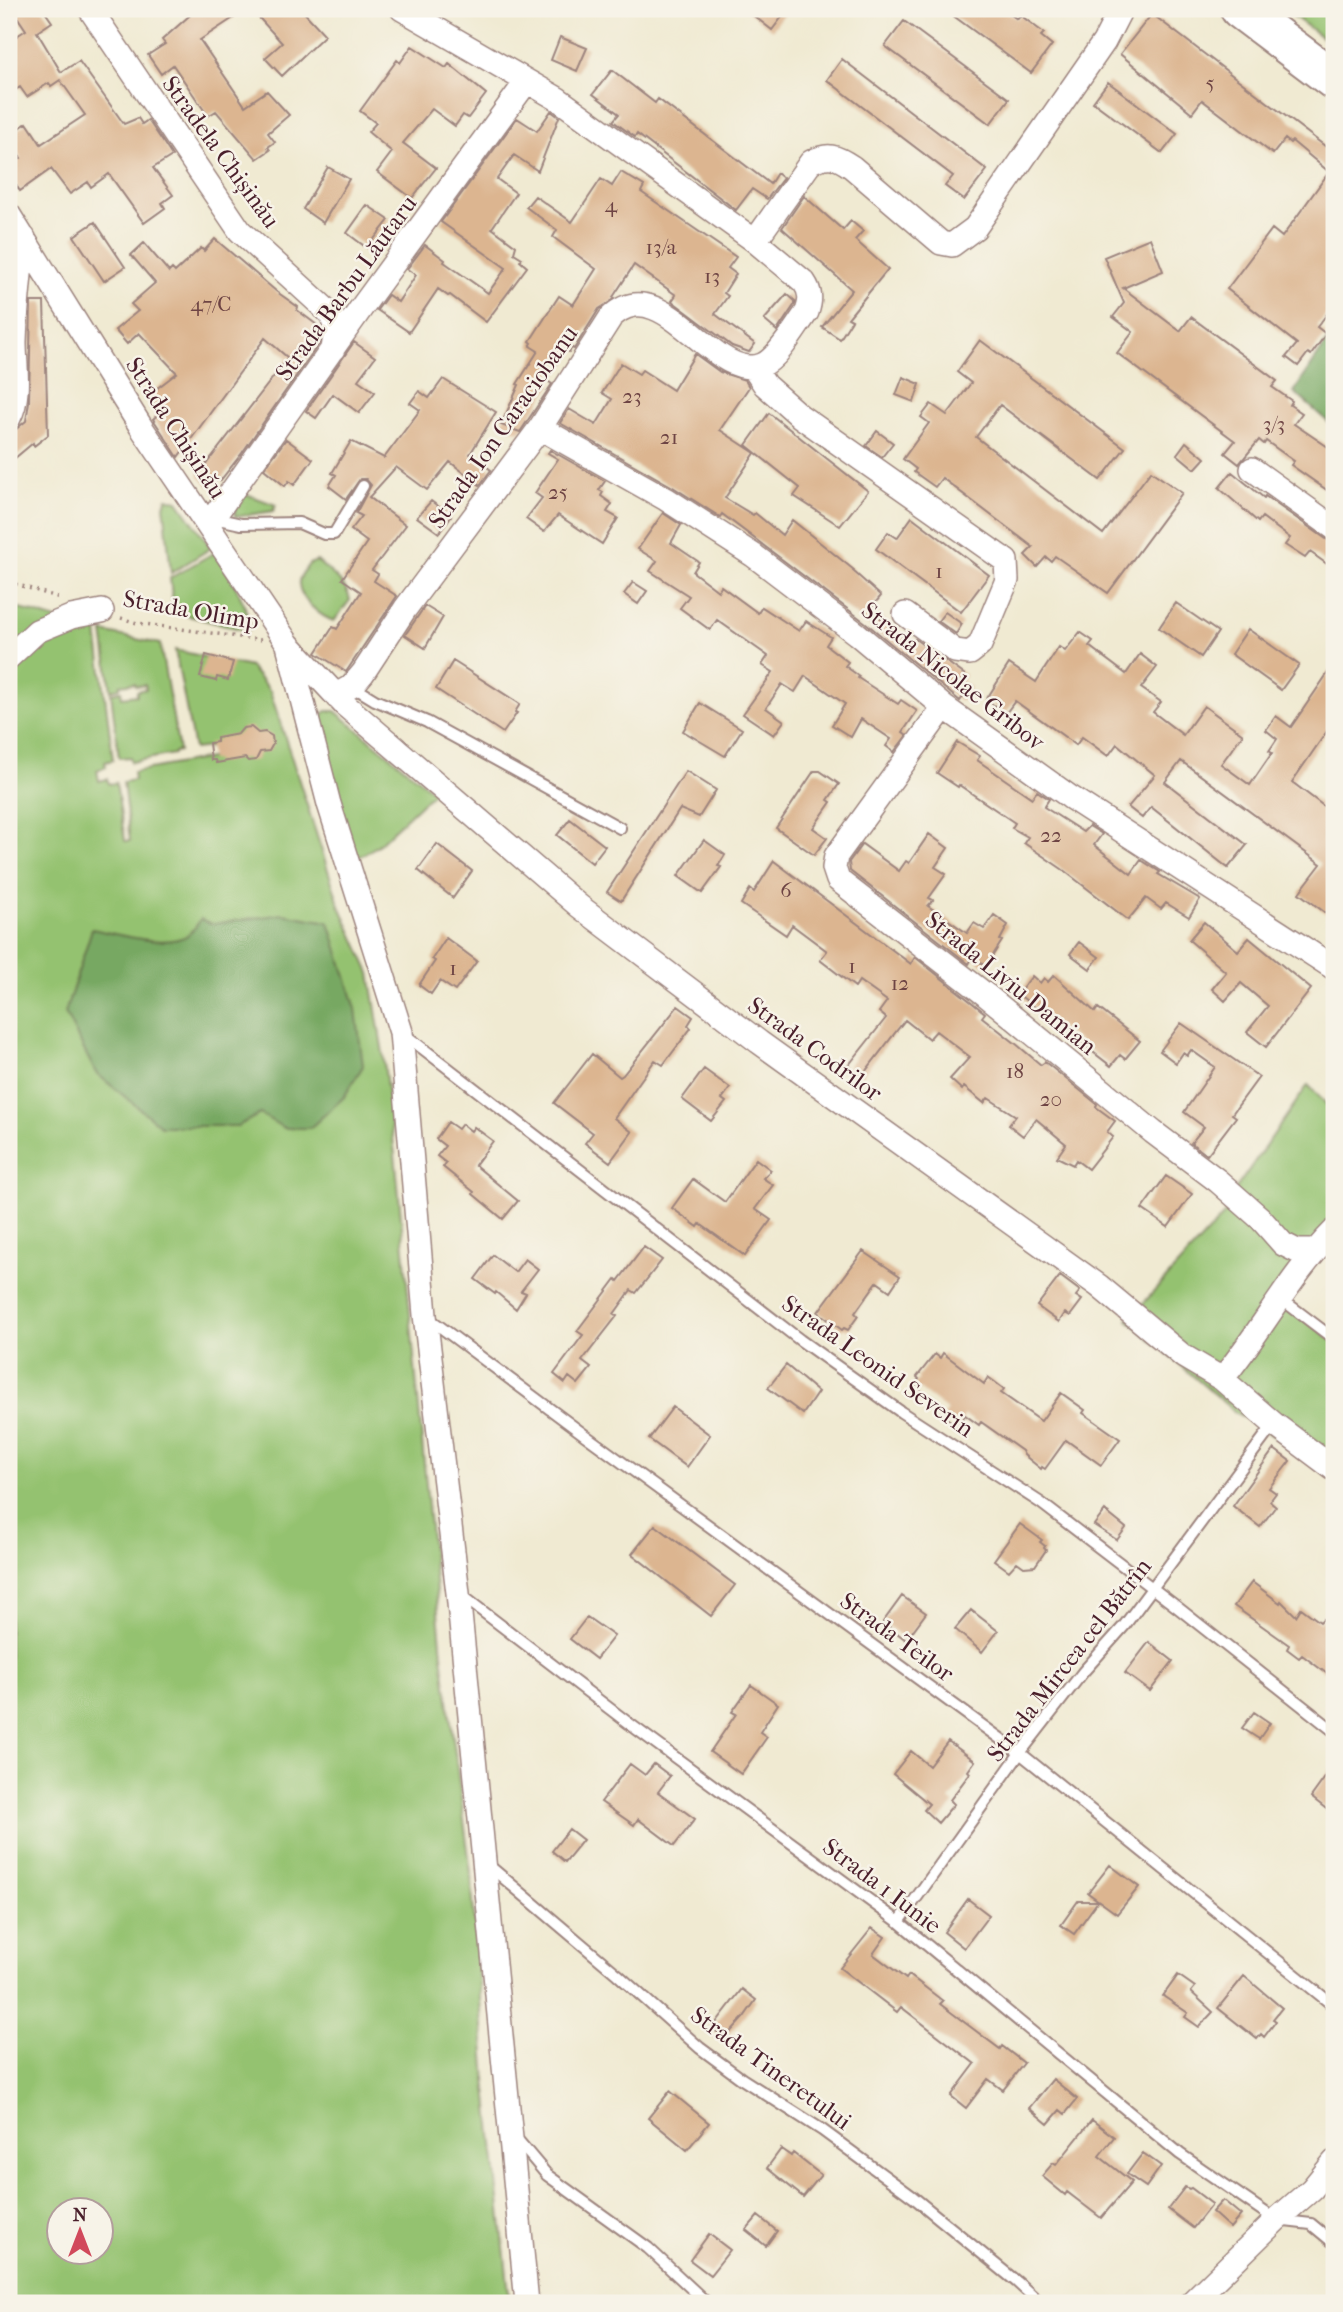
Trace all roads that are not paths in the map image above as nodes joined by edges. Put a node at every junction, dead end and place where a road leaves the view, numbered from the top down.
1 (90, 9) edge
2 (402, 9) edge
3 (1121, 9) edge
4 (1240, 9) edge
5 (1334, 80) edge
6 (527, 81) junction
7 (9, 215) edge
8 (24, 238) junction
9 (755, 241) junction
10 (333, 349) junction
11 (753, 367) junction
12 (9, 418) edge
13 (540, 428) junction
14 (1252, 468) dead end
15 (363, 486) dead end
16 (211, 522) junction
17 (1334, 528) edge
18 (102, 611) road end
19 (905, 614) dead end
20 (288, 644) junction
21 (9, 657) edge
22 (345, 692) junction
23 (944, 707) junction
24 (620, 828) dead end
25 (1334, 968) edge
26 (401, 1032) junction
27 (1334, 1231) edge
28 (1314, 1251) junction
29 (1280, 1298) junction
30 (425, 1315) junction
31 (1334, 1339) edge
32 (1222, 1379) junction
33 (1273, 1424) junction
34 (1334, 1469) edge
35 (1153, 1588) junction
36 (458, 1593) junction
37 (1334, 1731) edge
38 (1020, 1753) junction
39 (482, 1860) junction
40 (899, 1922) junction
41 (1334, 2006) edge
42 (508, 2129) junction
43 (1334, 2162) edge
44 (1276, 2220) junction
45 (1334, 2244) edge
46 (527, 2303) edge
47 (707, 2303) edge
48 (1040, 2303) edge
49 (1191, 2303) edge

1 - 10 street, Stradela Chișinău
2 - 6 street
3 - 9 street
4 - 5 highway
6 - 9 street
6 - 10 street, Strada Barbu Lăutaru
7 - 8 street, Strada Chișinău
8 - 12 street
8 - 16 street, Strada Chișinău
9 - 11 street
10 - 16 street, Strada Barbu Lăutaru
11 - 13 street, Strada Ion Caraciobanu
11 - 19 street, Strada Ion Caraciobanu
13 - 22 street, Strada Ion Caraciobanu
13 - 23 street, Strada Nicolae Gribov
14 - 17 street
15 - 16 lane
16 - 20 street, Strada Chișinău
18 - 21 street
20 - 22 street, Strada Codrilor
20 - 26 street
22 - 24 lane
22 - 32 street, Strada Codrilor
23 - 25 street, Strada Nicolae Gribov
23 - 28 street, Strada Liviu Damian
26 - 30 street
26 - 35 lane, Strada Leonid Severin
27 - 28 street
28 - 29 street
29 - 31 lane
29 - 32 street
30 - 36 street
30 - 38 lane, Strada Teilor
32 - 33 street, Strada Codrilor
33 - 34 street, Strada Codrilor
33 - 35 lane, Strada Mircea cel Bătrîn
35 - 37 lane, Strada Leonid Severin
35 - 38 lane, Strada Mircea cel Bătrîn
36 - 39 street
36 - 40 lane, Strada 1 Iunie
38 - 40 lane, Strada Mircea cel Bătrîn
38 - 41 lane, Strada Teilor
39 - 42 street
39 - 48 lane, Strada Tineretului
40 - 44 lane, Strada 1 Iunie
42 - 46 street
42 - 47 lane
43 - 44 street
44 - 45 lane
44 - 49 street

